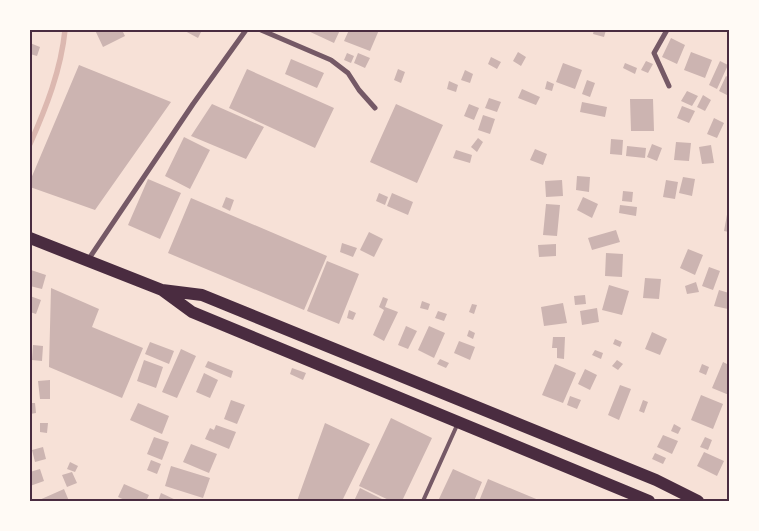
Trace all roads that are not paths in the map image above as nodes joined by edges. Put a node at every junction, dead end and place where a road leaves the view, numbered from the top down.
1 (246, 30) edge
2 (261, 30) edge
3 (667, 30) edge
4 (670, 86) dead end
5 (374, 108) dead end
6 (30, 238) edge
7 (88, 260) junction
8 (162, 290) junction
9 (458, 399) junction
10 (454, 420) junction
11 (422, 501) edge
12 (649, 501) edge
13 (698, 501) edge

1 - 7 street
2 - 5 street
3 - 4 street
6 - 7 main road
7 - 8 main road
8 - 9 main road
8 - 10 main road
9 - 10 main road
9 - 13 main road
10 - 11 lane
10 - 12 main road

